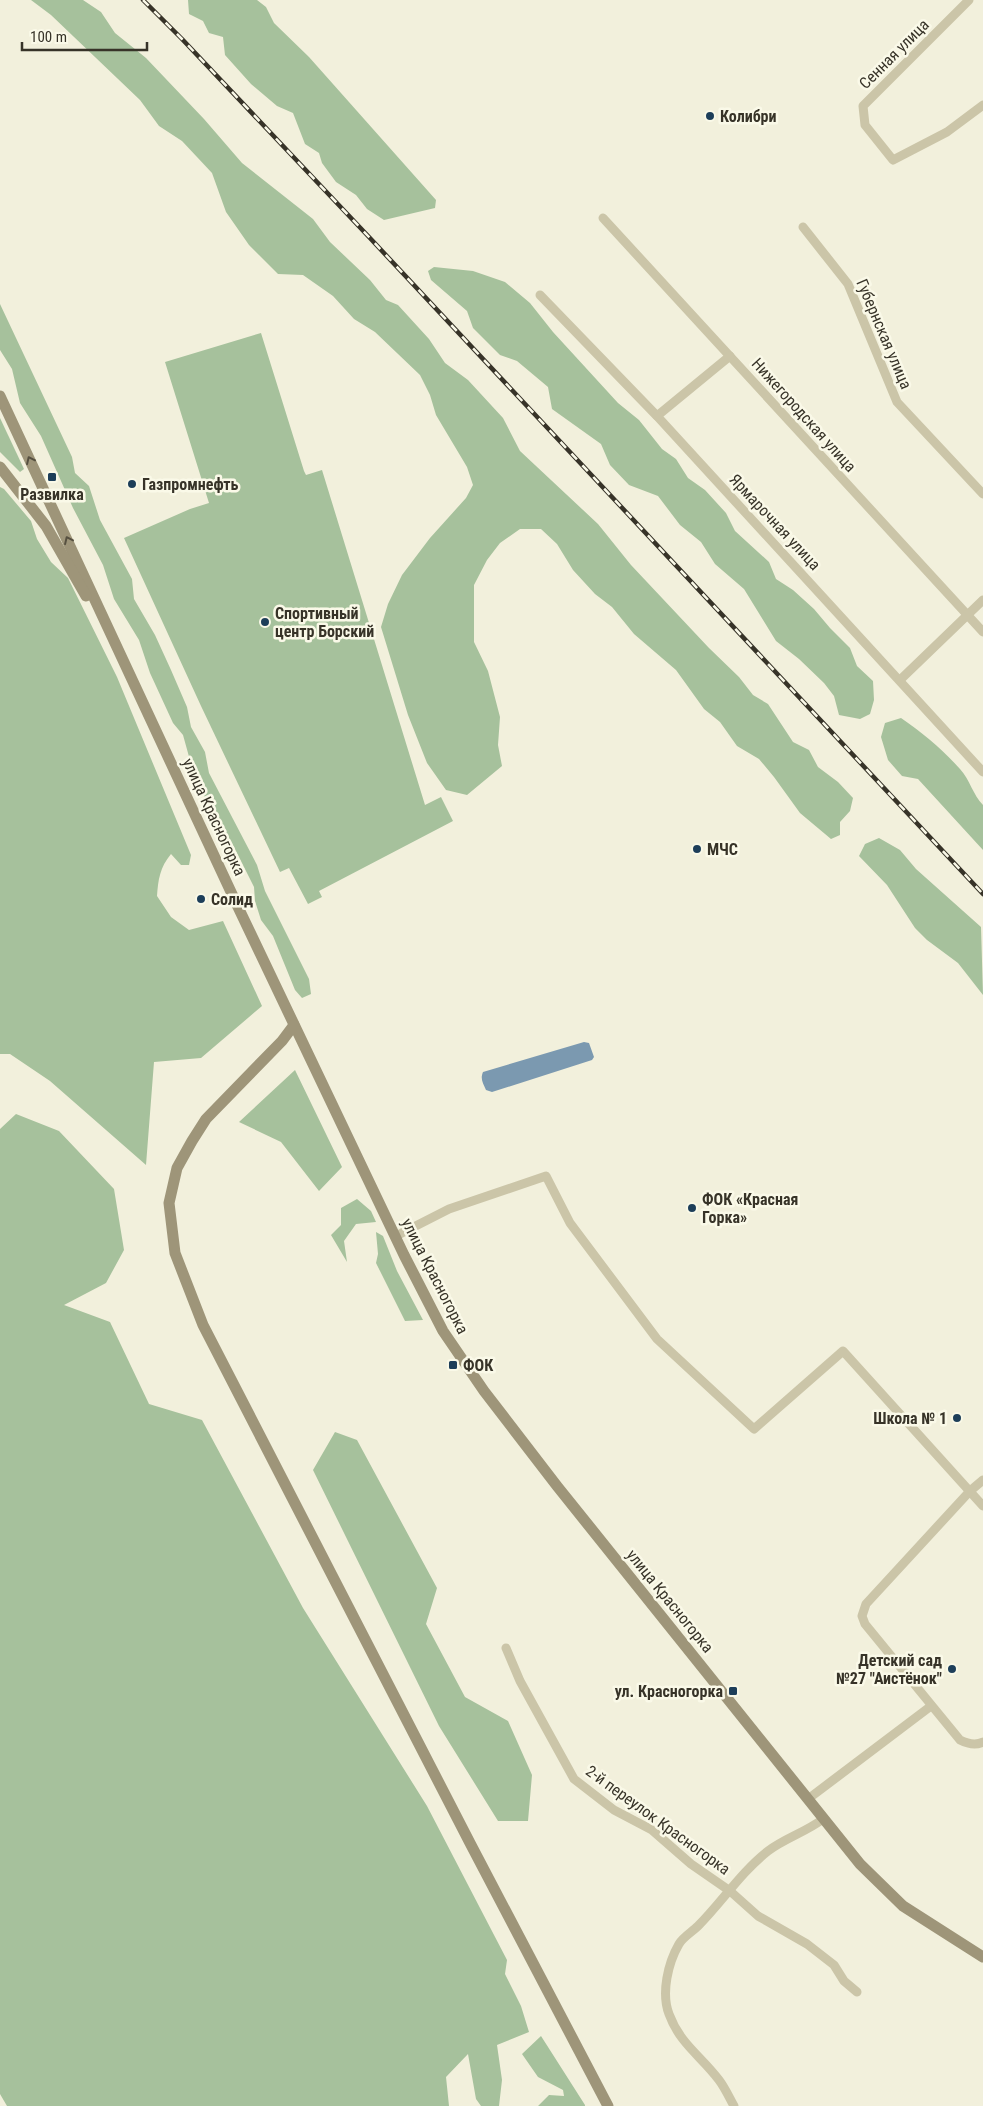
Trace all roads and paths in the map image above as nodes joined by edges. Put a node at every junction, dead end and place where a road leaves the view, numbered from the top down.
1 (969, 0) edge
2 (983, 105) edge
3 (604, 218) dead end
4 (804, 226) dead end
5 (540, 295) dead end
6 (730, 356) junction
7 (0, 396) edge
8 (657, 416) junction
9 (0, 467) edge
10 (983, 494) edge
11 (983, 600) edge
12 (967, 615) junction
13 (983, 632) edge
14 (116, 649) junction
15 (900, 680) junction
16 (983, 772) edge
17 (294, 1025) junction
18 (396, 1236) junction
19 (983, 1480) edge
20 (970, 1491) junction
21 (983, 1506) edge
22 (506, 1648) dead end
23 (931, 1706) junction
24 (983, 1742) edge
25 (808, 1799) junction
26 (823, 1819) junction
27 (730, 1891) junction
28 (983, 1957) edge
29 (856, 1992) dead end
30 (608, 2106) edge
31 (734, 2106) edge

1 - 2 street, Сенная улица
3 - 6 street, Нижегородская улица
4 - 10 street, Губернская улица
5 - 8 street, Ярмарочная улица
6 - 8 street
6 - 12 street, Нижегородская улица
14 -> 7 main road
8 - 15 street, Ярмарочная улица
9 - 14 main road
11 - 12 street
12 - 13 street, Нижегородская улица
12 - 15 street
14 - 17 main road, улица Красногорка
15 - 16 street, Ярмарочная улица
17 - 18 main road, улица Красногорка
17 - 30 main road
18 - 20 street
18 - 25 main road, улица Красногорка
19 - 20 street
20 - 21 street
20 - 23 street
22 - 27 street, 2-й переулок Красногорка
23 - 24 street
23 - 25 street
25 - 26 main road, улица Красногорка
26 - 27 street
26 - 28 main road, улица Красногорка
27 - 29 street
27 - 31 street, 2-й переулок Красногорка

